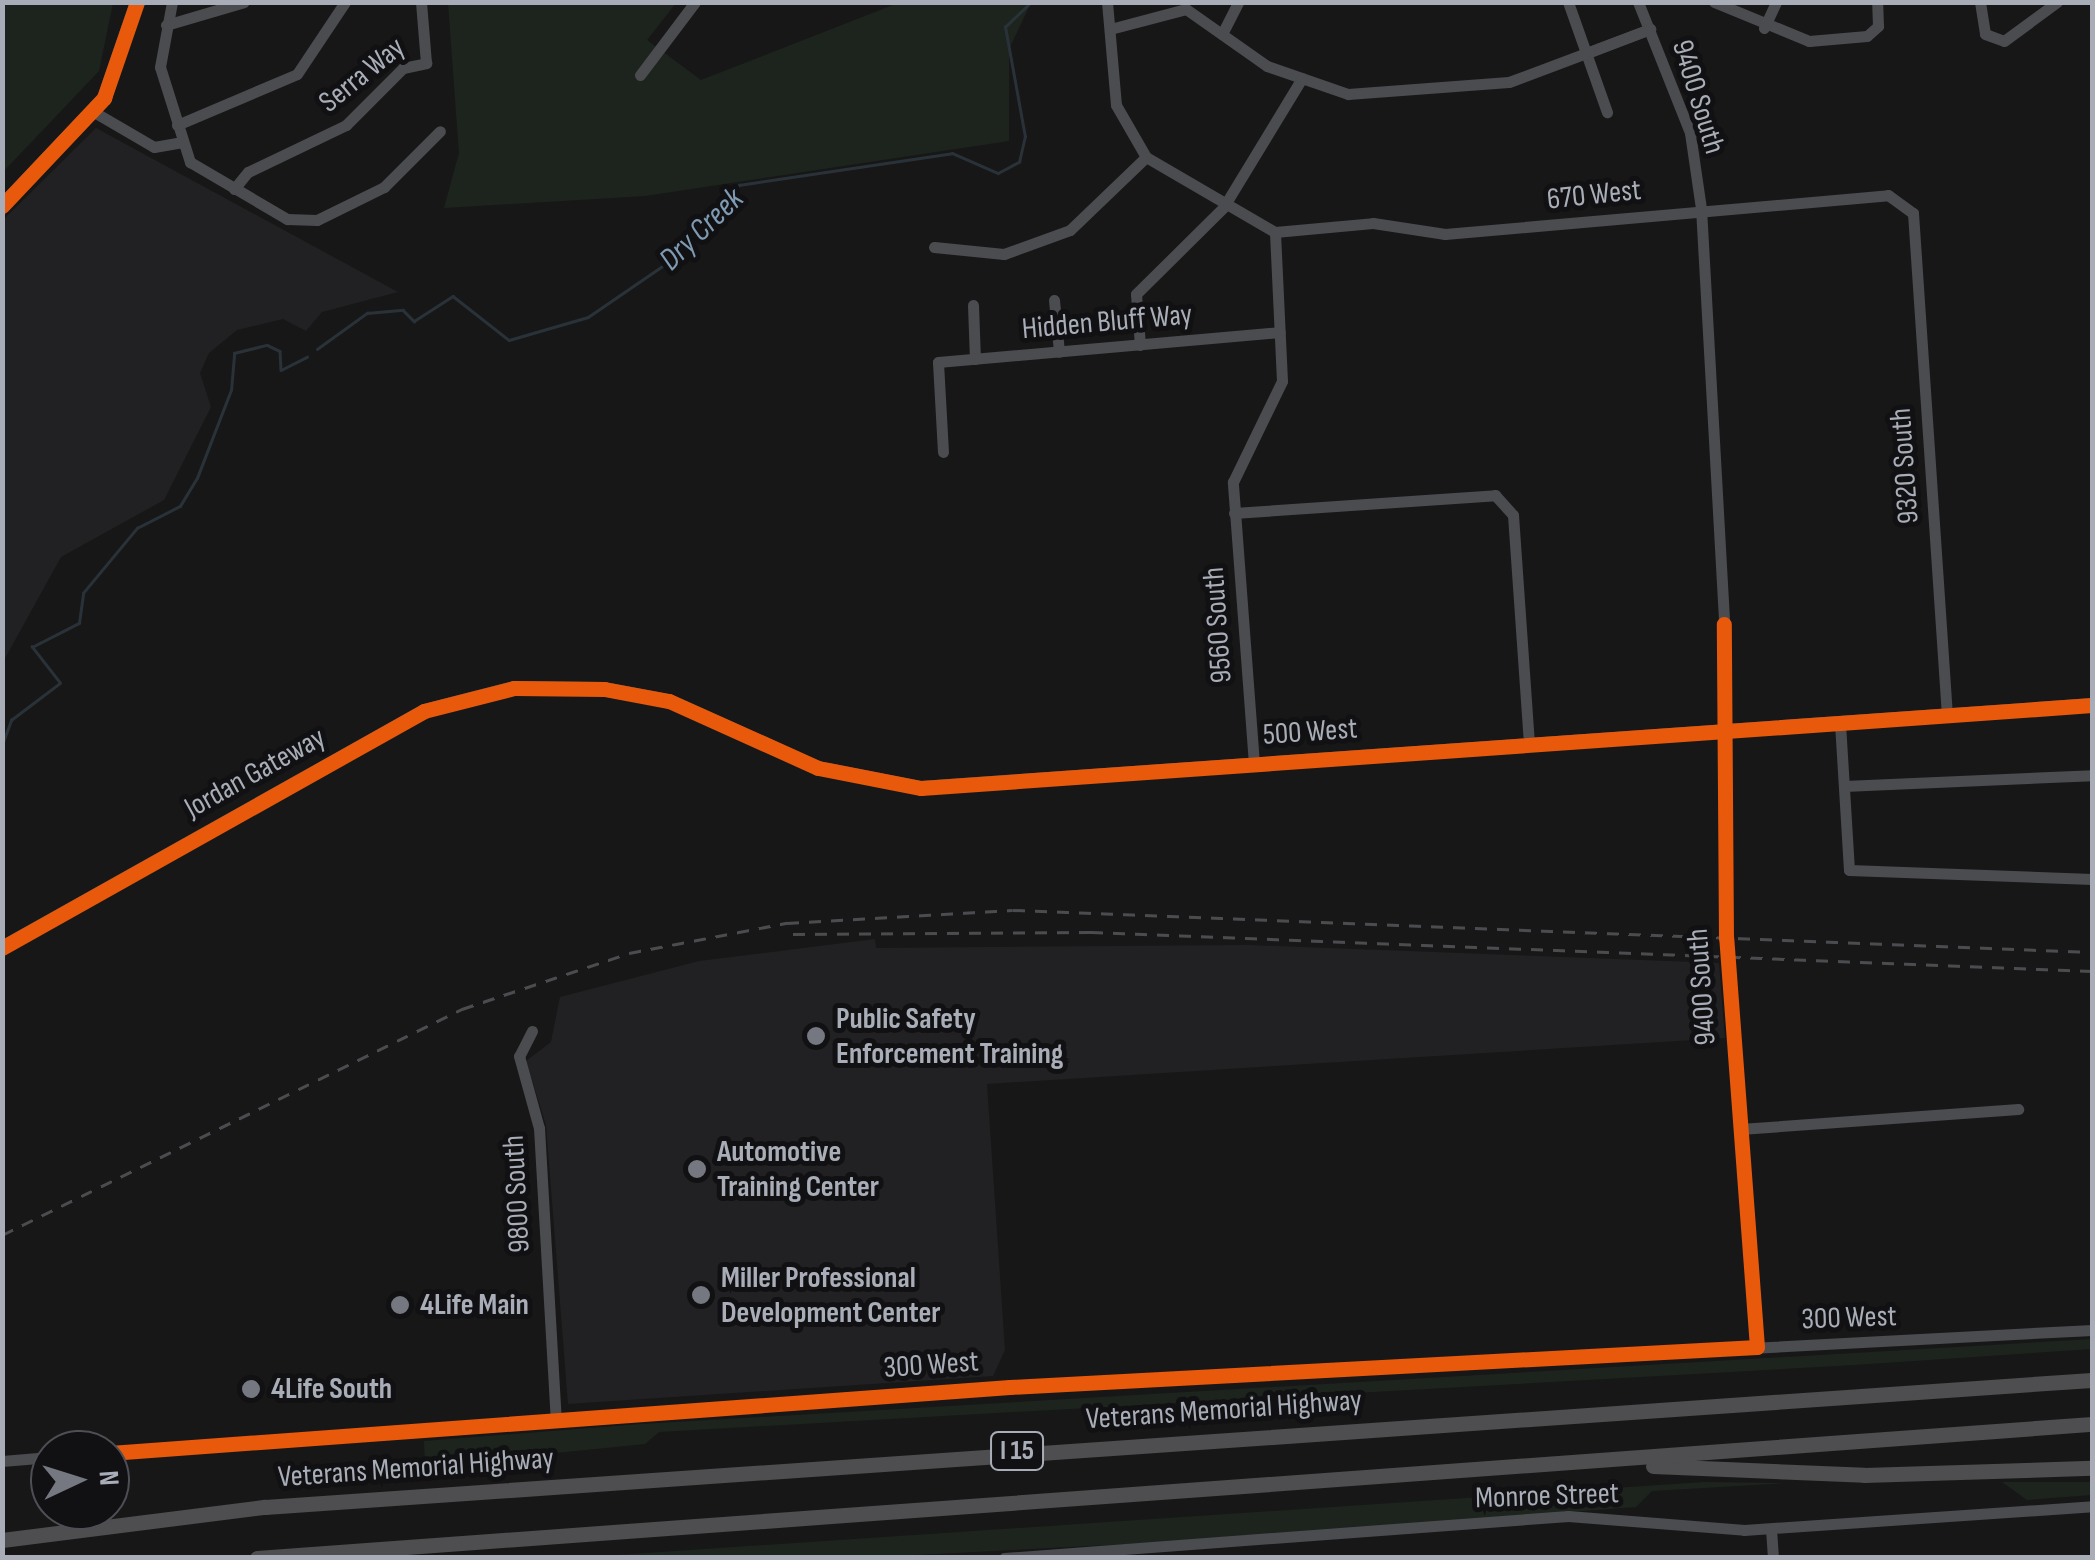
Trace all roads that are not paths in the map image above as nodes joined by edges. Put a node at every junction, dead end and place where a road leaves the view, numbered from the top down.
1 (137, 2) edge
2 (172, 2) edge
3 (244, 2) edge
4 (345, 2) edge
5 (422, 2) edge
6 (695, 2) edge
7 (1107, 2) edge
8 (1238, 2) edge
9 (1568, 2) edge
10 (1638, 2) edge
11 (1714, 2) edge
12 (1776, 2) edge
13 (1877, 2) edge
14 (1980, 2) edge
15 (2056, 2) edge
16 (166, 26) junction
17 (1114, 28) junction
18 (1764, 28) junction
19 (1650, 29) junction
20 (1222, 34) junction
21 (1587, 54) junction
22 (640, 76) dead end
23 (1302, 78) junction
24 (94, 112) junction
25 (1607, 112) dead end
26 (177, 124) junction
27 (440, 130) dead end
28 (183, 142) junction
29 (1146, 157) junction
30 (234, 188) junction
31 (2, 206) edge
32 (1223, 208) junction
33 (1701, 208) junction
34 (1913, 213) joint
35 (1275, 232) junction
36 (934, 247) dead end
37 (1054, 300) dead end
38 (973, 304) dead end
39 (1280, 332) junction
40 (1140, 344) junction
41 (1059, 352) junction
42 (975, 359) junction
43 (942, 452) dead end
44 (1234, 513) junction
45 (549, 685) joint
46 (2092, 704) edge
47 (1947, 716) junction
48 (1840, 724) junction
49 (1724, 731) junction
50 (1529, 744) junction
51 (1254, 764) junction
52 (2092, 774) edge
53 (1844, 786) junction
54 (2092, 880) edge
55 (2, 948) edge
56 (532, 1031) dead end
57 (2018, 1108) dead end
58 (1740, 1129) junction
59 (2092, 1330) edge
60 (1756, 1347) junction
61 (2092, 1377) edge
62 (556, 1421) junction
63 (2088, 1425) edge
64 (130, 1452) edge
65 (30, 1459) edge
66 (2, 1461) edge
67 (1529, 1466) junction
68 (2092, 1468) edge
69 (2092, 1506) edge
70 (1771, 1528) junction
71 (2, 1540) edge
72 (1237, 1552) edge
73 (1146, 1554) edge
74 (257, 1558) edge
75 (1004, 1558) edge
76 (1772, 1558) edge

1 - 24 main road
2 - 16 street
3 - 16 street
4 - 26 street
5 - 30 street, Serra Way
6 - 22 street
7 - 17 street
8 - 20 street
9 - 21 street
10 - 19 street, 9400 South
11 - 18 street
12 - 18 street
13 - 18 street
14 - 15 street
16 - 26 street
17 - 20 street
17 - 29 street
19 - 21 street
19 - 33 street, 9400 South
20 - 23 street
21 - 23 street
21 - 25 street
23 - 32 street
24 - 28 street
24 - 31 main road
26 - 28 street
27 - 30 street
28 - 30 street
29 - 32 street
29 - 36 street
32 - 35 street
32 - 40 street
33 - 34 street, 670 West
33 - 35 street, 670 West
33 - 49 street, 9400 South
34 - 47 street, 9320 South
35 - 39 street
37 - 41 street
38 - 42 street
39 - 40 street, Hidden Bluff Way
39 - 44 street, 9560 South
40 - 41 street, Hidden Bluff Way
41 - 42 street, Hidden Bluff Way
42 - 43 street, Hidden Bluff Way
44 - 50 street
44 - 51 street, 9560 South
45 - 51 main road, 500 West
45 - 55 main road, Jordan Gateway
46 - 47 main road, 500 West
47 - 48 main road, 500 West
48 - 49 main road, 500 West
48 - 53 street
49 - 50 main road, 500 West
49 - 58 street, 9400 South
50 - 51 main road, 500 West
52 - 53 street
53 - 54 street
56 - 62 street, 9800 South
57 - 58 street
58 - 60 street, 9400 South
59 - 60 street, 300 West
60 - 62 street, 300 West
61 - 71 highway, Veterans Memorial Highway / I 15
62 - 64 street, 300 West
63 - 67 highway, I 15
65 - 66 street
67 - 68 highway
67 - 74 highway, I 15
69 - 70 street, Monroe Street
70 - 72 street, Monroe Street
70 - 76 street
72 - 73 street, Monroe Street
73 - 75 street, Monroe Street

